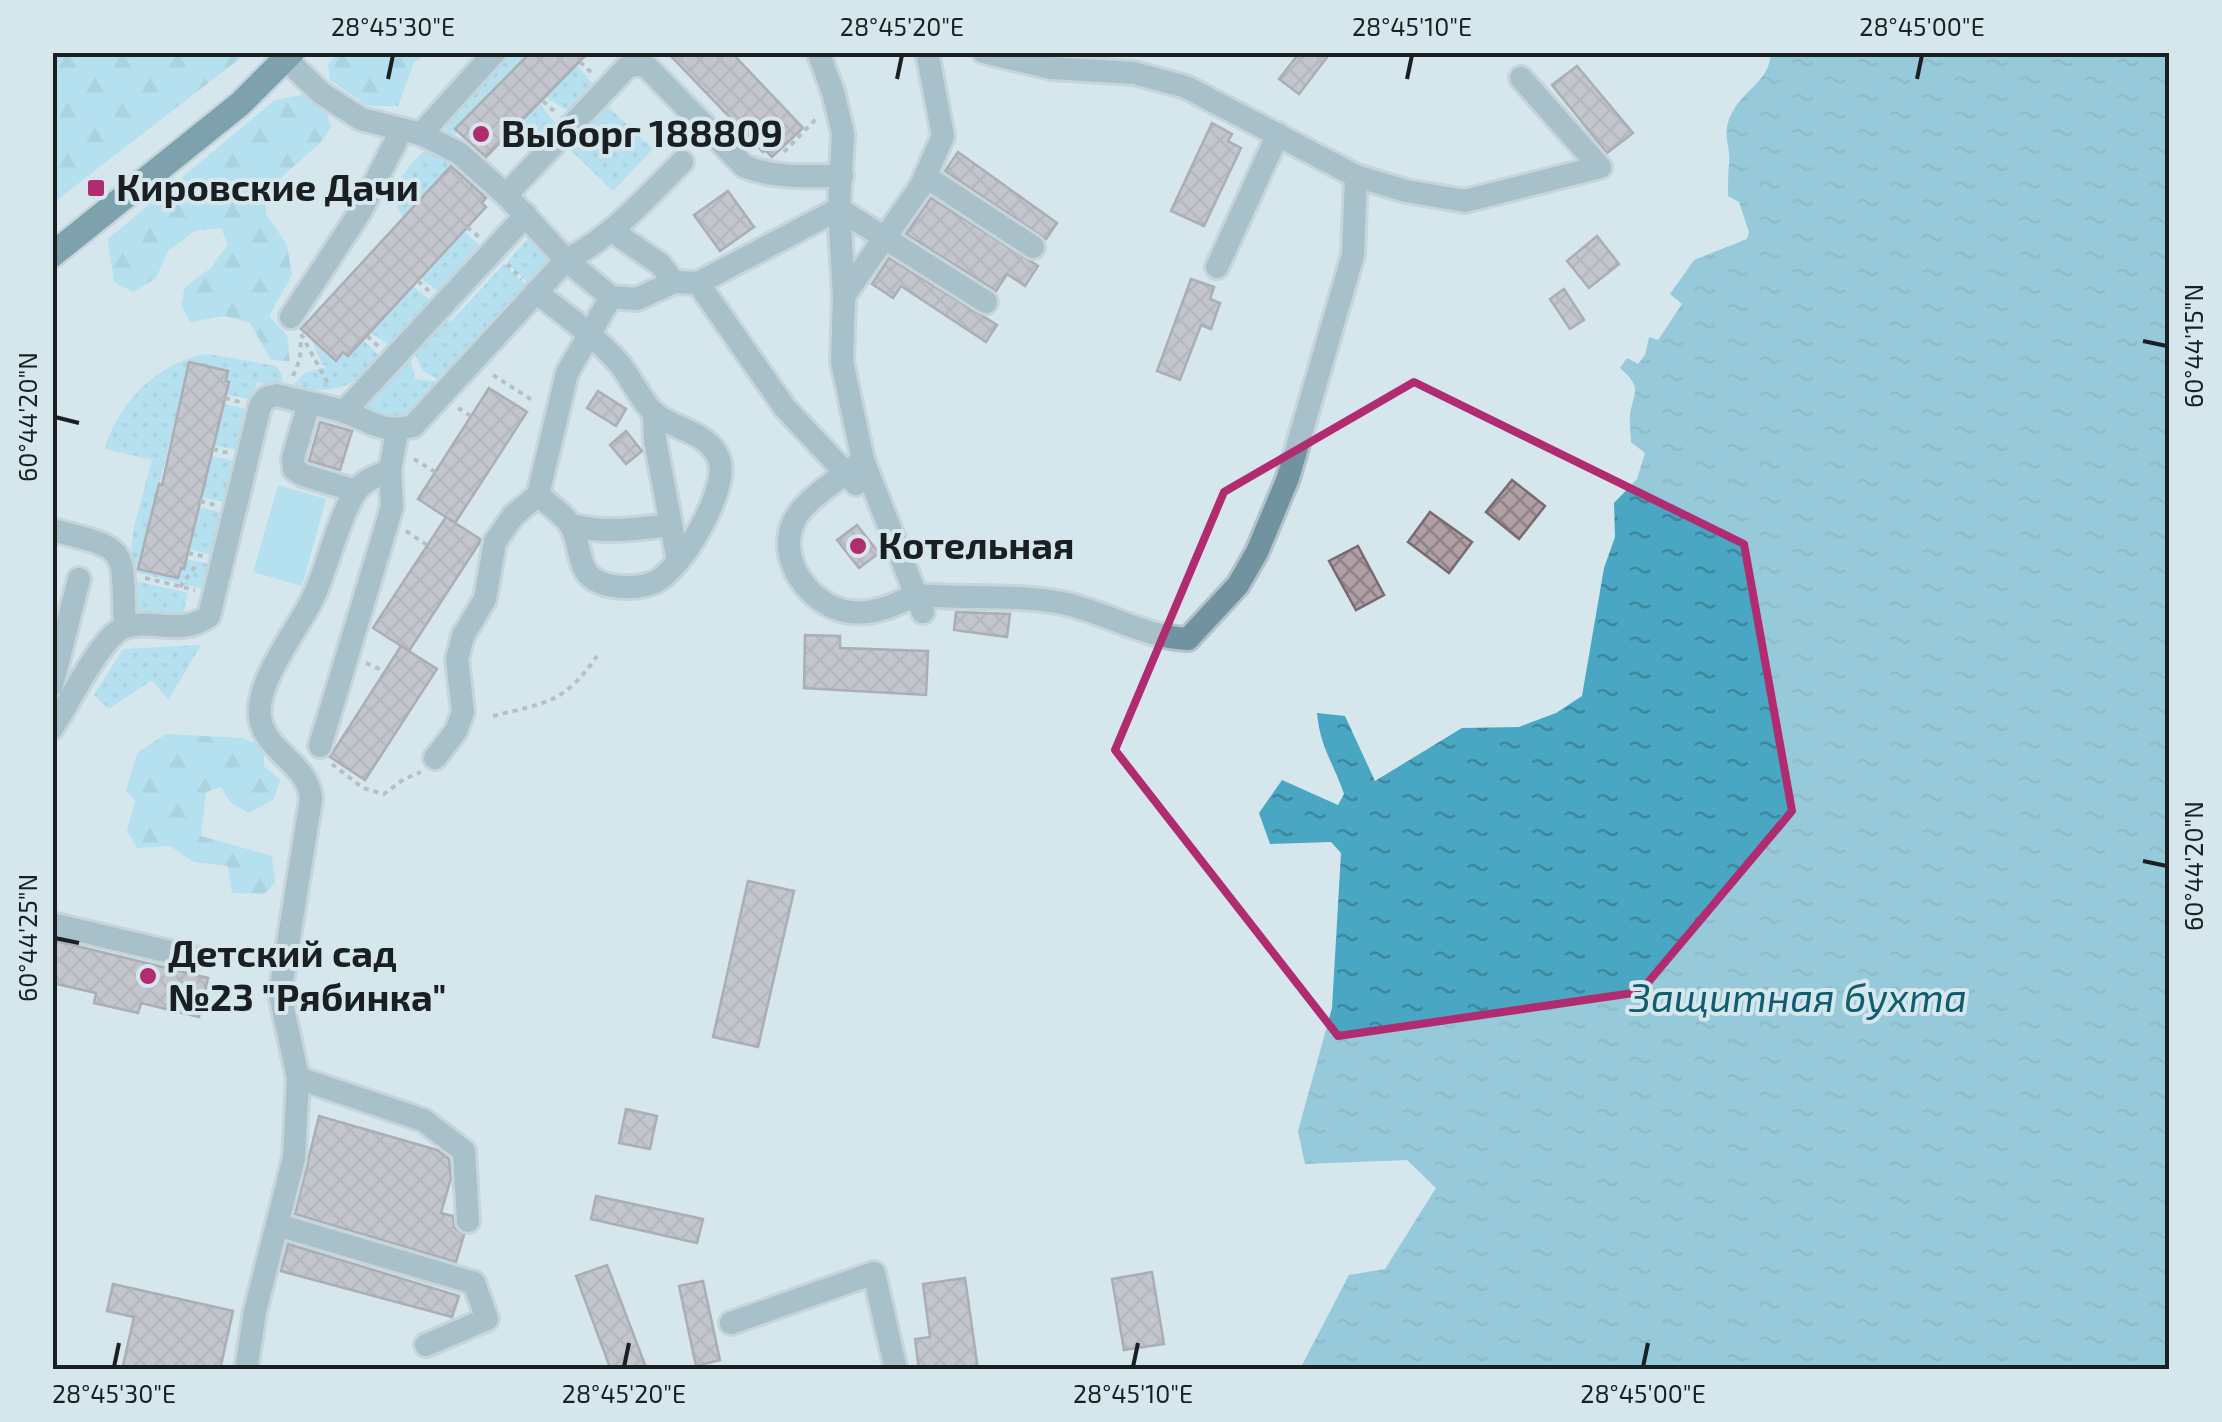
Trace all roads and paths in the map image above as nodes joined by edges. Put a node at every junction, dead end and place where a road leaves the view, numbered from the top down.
1 (495, 52) edge
2 (818, 52) edge
3 (928, 52) edge
4 (984, 52) edge
5 (289, 56) edge
6 (1521, 78) dead end
7 (834, 95) junction
8 (412, 132) junction
9 (1278, 134) junction
10 (682, 162) dead end
11 (760, 172) junction
12 (842, 176) junction
13 (925, 176) junction
14 (1356, 176) junction
15 (506, 195) junction
16 (839, 209) junction
17 (526, 216) junction
18 (612, 231) junction
19 (886, 236) junction
20 (1034, 247) dead end
21 (493, 251) junction
22 (52, 255) edge
23 (566, 260) junction
24 (1218, 266) dead end
25 (686, 282) junction
26 (536, 292) junction
27 (844, 296) junction
28 (611, 297) junction
29 (986, 302) dead end
30 (296, 326) junction
31 (590, 334) junction
32 (470, 365) junction
33 (278, 396) junction
34 (309, 403) junction
35 (344, 412) junction
36 (654, 413) junction
37 (556, 415) junction
38 (398, 431) junction
39 (855, 467) junction
40 (390, 470) junction
41 (356, 491) junction
42 (538, 495) junction
43 (670, 524) junction
44 (571, 525) junction
45 (52, 530) edge
46 (202, 556) dead end
47 (678, 561) junction
48 (122, 573) junction
49 (78, 579) dead end
50 (180, 587) junction
51 (214, 595) junction
52 (920, 604) junction
53 (67, 627) junction
54 (117, 632) junction
55 (597, 656) dead end
56 (52, 685) edge
57 (493, 716) dead end
58 (52, 728) edge
59 (325, 754) joint
60 (435, 758) joint
61 (52, 924) edge
62 (195, 958) dead end
63 (298, 1078) junction
64 (468, 1221) dead end
65 (278, 1225) junction
66 (730, 1323) dead end
67 (426, 1345) dead end
68 (246, 1370) edge
69 (896, 1370) edge

1 - 8 street
2 - 7 street
3 - 13 street
4 - 9 street
5 - 8 street
5 - 22 main road
6 - 14 street
7 - 11 path
7 - 12 street
8 - 15 street
8 - 30 street
9 - 14 street
9 - 24 street
10 - 18 street
11 - 12 street
11 - 15 street
12 - 16 street
13 - 19 street
13 - 20 street
14 - 52 street
15 - 17 street
16 - 19 street
16 - 25 street
16 - 27 street
17 - 21 street
17 - 23 street
18 - 23 street
18 - 25 street
19 - 27 street
19 - 29 street
21 - 26 path
21 - 35 street
23 - 26 street
23 - 28 street
25 - 28 street
25 - 39 street
26 - 31 street
26 - 32 street
27 - 39 street
28 - 31 street
30 - 33 path
30 - 35 path
31 - 36 street
31 - 37 street
32 - 37 path
32 - 38 street
33 - 34 street
33 - 51 street
34 - 35 street
34 - 41 street
35 - 38 street
36 - 43 street
36 - 47 street
37 - 42 street
38 - 40 street
39 - 52 street
39 - 52 street
40 - 41 street
40 - 59 street
41 - 63 street
42 - 44 street
42 - 60 street
43 - 44 street
43 - 47 street
44 - 47 street
45 - 48 street
46 - 50 path
48 - 50 path
48 - 54 street
49 - 53 street
50 - 51 path
51 - 54 street
53 - 54 street
53 - 56 street
54 - 58 street
55 - 57 path
59 - 60 path
61 - 62 street
63 - 64 street
63 - 65 street
65 - 67 street
65 - 68 street
66 - 69 street

